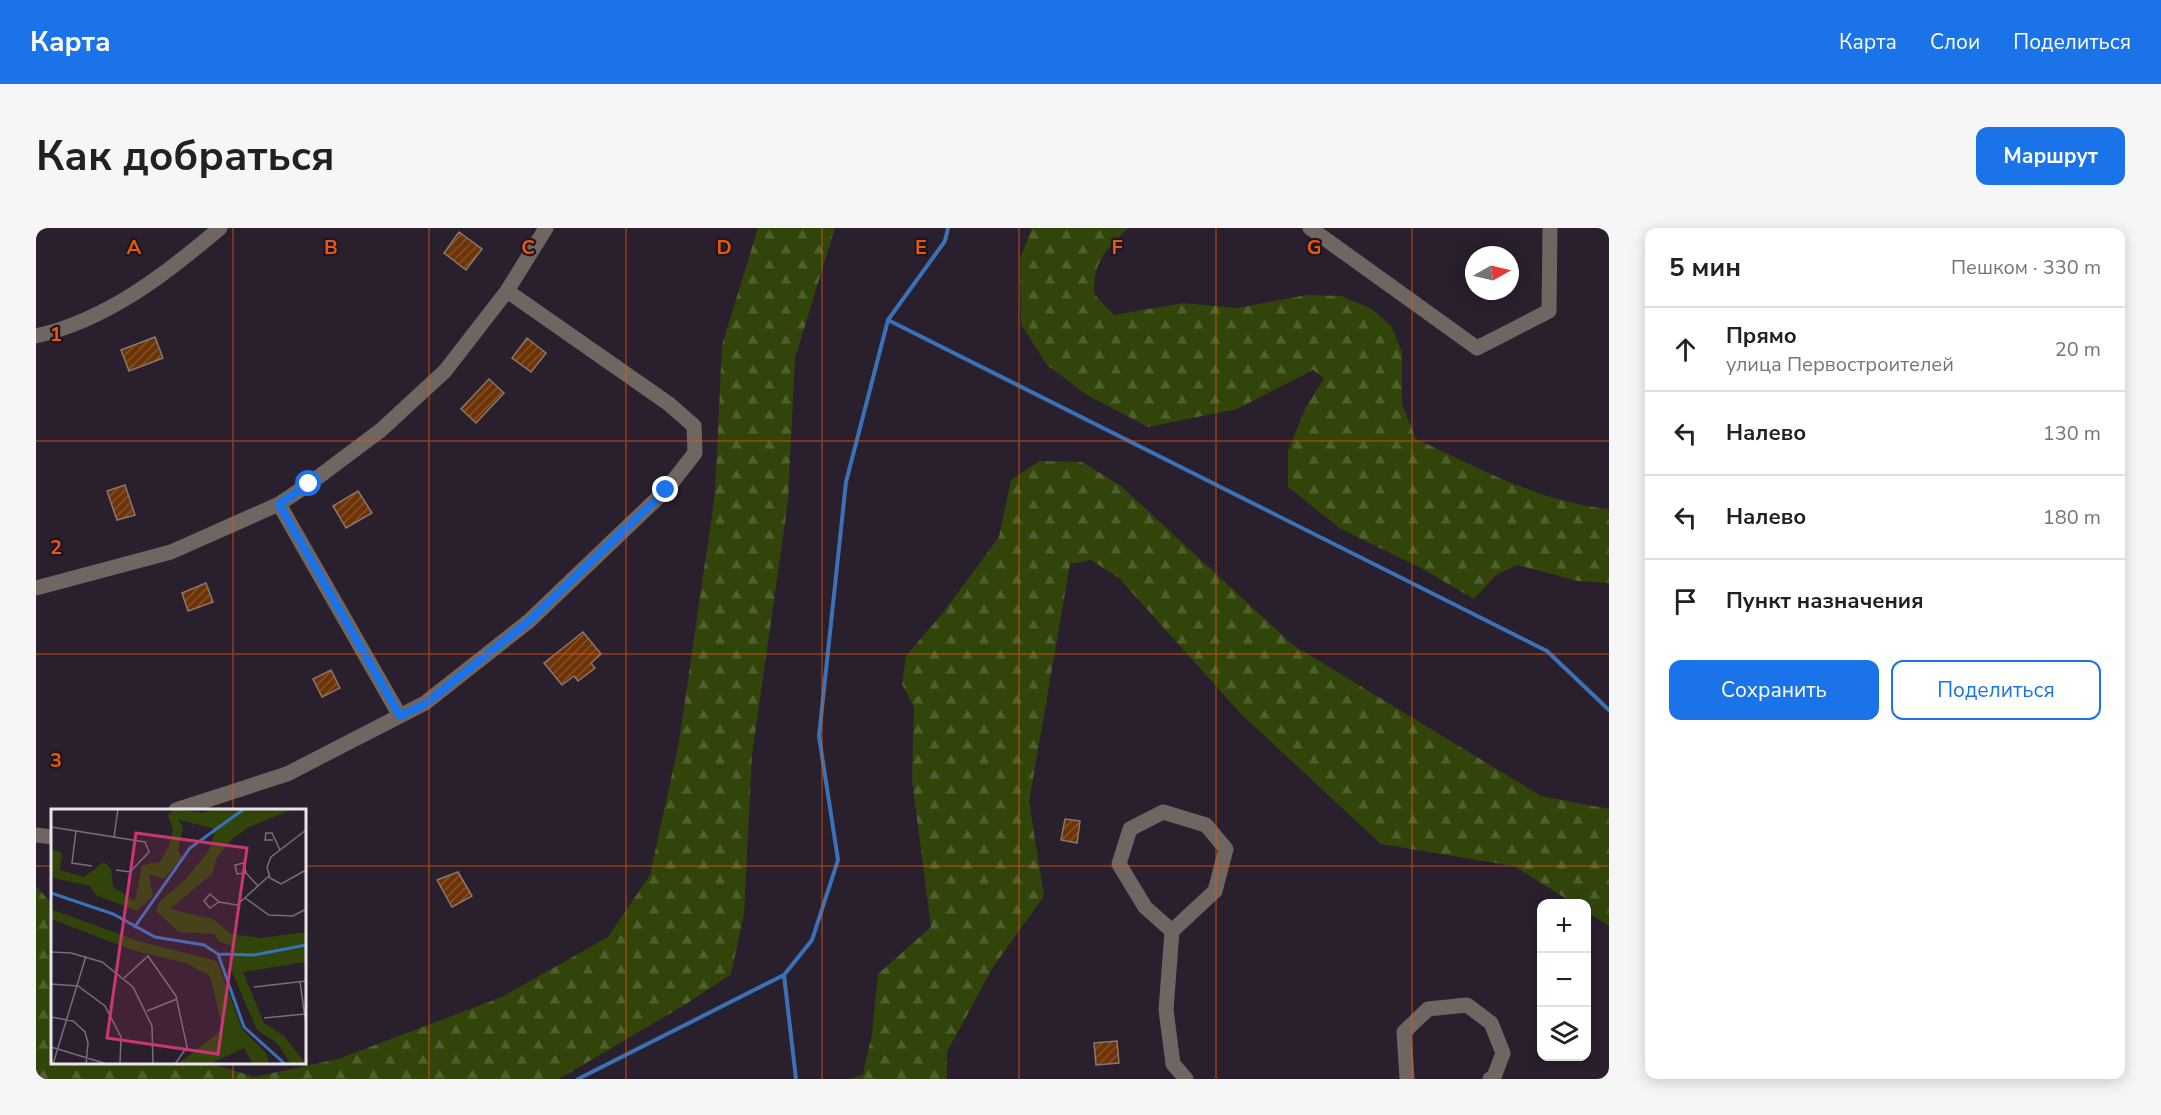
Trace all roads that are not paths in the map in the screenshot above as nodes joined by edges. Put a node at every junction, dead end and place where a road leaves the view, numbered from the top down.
1 (220, 228) edge
2 (546, 228) edge
3 (1310, 228) edge
4 (1551, 228) edge
5 (507, 291) junction
6 (36, 336) edge
7 (279, 504) junction
8 (36, 588) edge
9 (400, 716) junction
10 (179, 809) edge
11 (36, 835) edge
12 (51, 837) edge
13 (1172, 931) junction
14 (1186, 1079) edge
15 (1407, 1079) edge
16 (1490, 1079) edge

1 - 6 street
2 - 5 street
3 - 4 street
5 - 7 street
5 - 9 street
7 - 8 street
7 - 9 street
9 - 10 street
11 - 12 street
13 - 13 street
13 - 14 street
15 - 16 street

